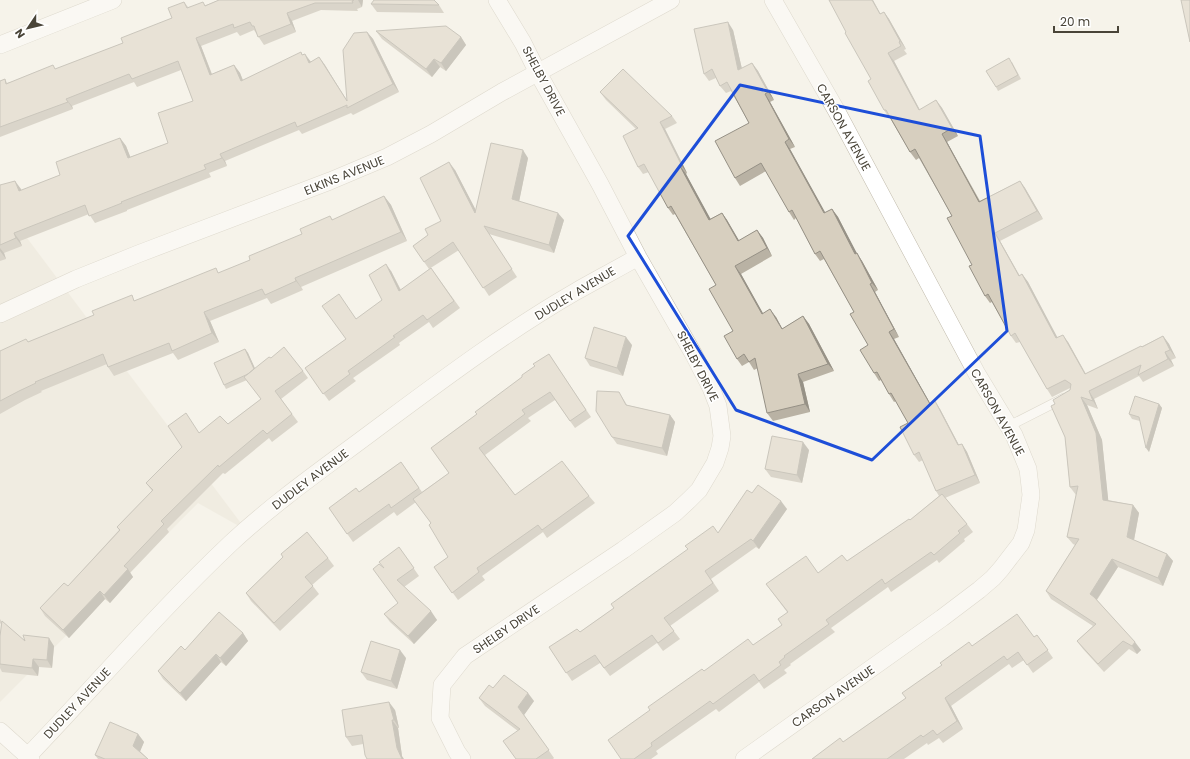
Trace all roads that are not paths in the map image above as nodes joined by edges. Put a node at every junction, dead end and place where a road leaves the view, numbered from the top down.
1 (113, 0) edge
2 (497, 0) edge
3 (671, 0) edge
4 (773, 0) edge
5 (0, 45) edge
6 (538, 73) junction
7 (638, 257) junction
8 (0, 314) edge
9 (1071, 394) edge
10 (1009, 426) junction
11 (0, 730) edge
12 (30, 757) edge
13 (462, 759) edge
14 (744, 759) edge

1 - 5 street
2 - 6 street, SHELBY DRIVE
3 - 6 street, ELKINS AVENUE
4 - 10 street, CARSON AVENUE
6 - 7 street, SHELBY DRIVE
6 - 8 street, ELKINS AVENUE
7 - 12 street, DUDLEY AVENUE
7 - 13 street, SHELBY DRIVE
9 - 10 lane
10 - 14 street, CARSON AVENUE
11 - 12 street

